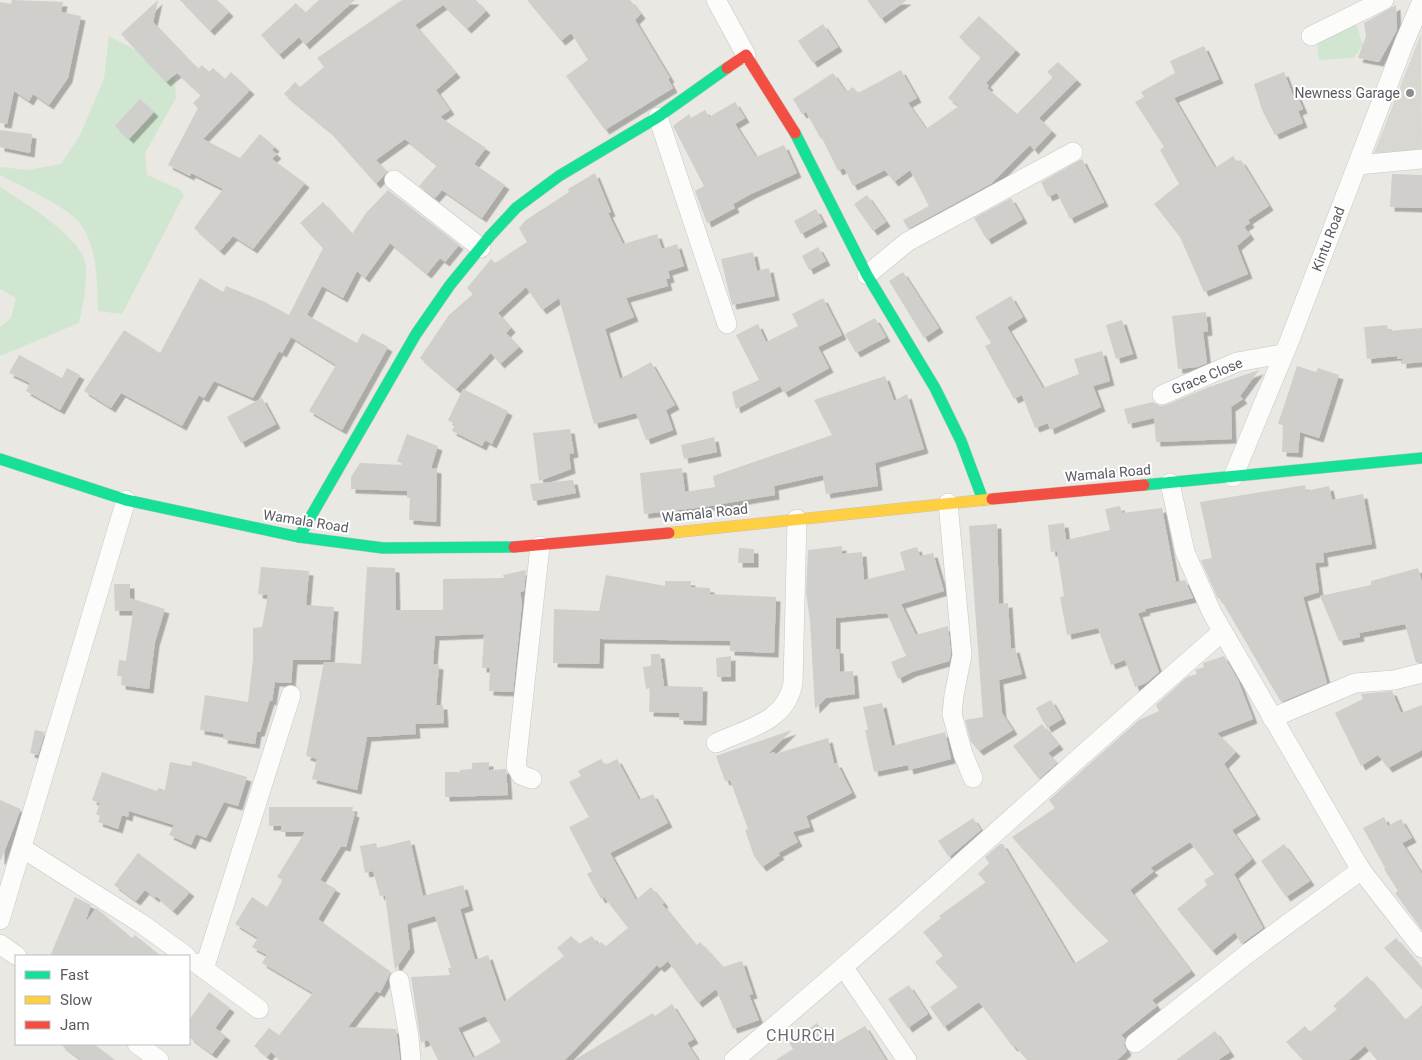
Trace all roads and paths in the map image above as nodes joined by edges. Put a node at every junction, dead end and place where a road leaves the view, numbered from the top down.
1 (716, 0) edge
2 (1384, 0) edge
3 (1422, 1) edge
4 (1311, 36) dead end
5 (746, 55) junction
6 (658, 117) junction
7 (1073, 152) dead end
8 (1422, 159) edge
9 (1358, 164) junction
10 (394, 180) dead end
11 (481, 248) junction
12 (867, 275) junction
13 (727, 324) dead end
14 (1283, 354) junction
15 (1162, 395) dead end
16 (1422, 458) edge
17 (0, 459) edge
18 (1233, 477) junction
19 (1170, 483) junction
20 (126, 500) junction
21 (983, 500) junction
22 (948, 503) junction
23 (797, 519) junction
24 (299, 537) junction
25 (540, 546) junction
26 (1222, 632) junction
27 (1422, 673) edge
28 (291, 696) dead end
29 (1272, 718) junction
30 (716, 743) dead end
31 (973, 778) dead end
32 (532, 779) dead end
33 (22, 848) junction
34 (1361, 870) junction
35 (0, 920) edge
36 (0, 944) edge
37 (1422, 948) edge
38 (16, 955) edge
39 (185, 955) edge
40 (190, 958) edge
41 (844, 968) junction
42 (204, 969) junction
43 (398, 980) dead end
44 (259, 1009) dead end
45 (1135, 1043) dead end
46 (138, 1045) edge
47 (159, 1060) edge
48 (410, 1060) edge
49 (734, 1060) edge
50 (907, 1060) edge

1 - 5 street
2 - 4 street
3 - 9 street, Kintu Road
5 - 6 street
5 - 12 street
6 - 11 street
6 - 13 street
7 - 12 street
8 - 9 street
9 - 14 street, Kintu Road
10 - 11 street
11 - 24 street
12 - 21 street
14 - 15 street, Grace Close
14 - 18 street, Kintu Road
16 - 18 street, Wamala Road
17 - 20 street, Wamala Road
18 - 19 street, Wamala Road
19 - 21 street, Wamala Road
19 - 26 street
20 - 24 street, Wamala Road
20 - 33 street
21 - 22 street, Wamala Road
22 - 23 street, Wamala Road
22 - 31 street
23 - 25 street, Wamala Road
23 - 30 street
24 - 25 street, Wamala Road
25 - 32 street
26 - 29 street
26 - 41 street
27 - 29 street
28 - 42 street
29 - 34 street
33 - 35 street
33 - 39 street
34 - 37 street
34 - 45 street
36 - 38 street
40 - 42 street
41 - 49 street
41 - 50 street
42 - 44 street
43 - 48 street
46 - 47 street

